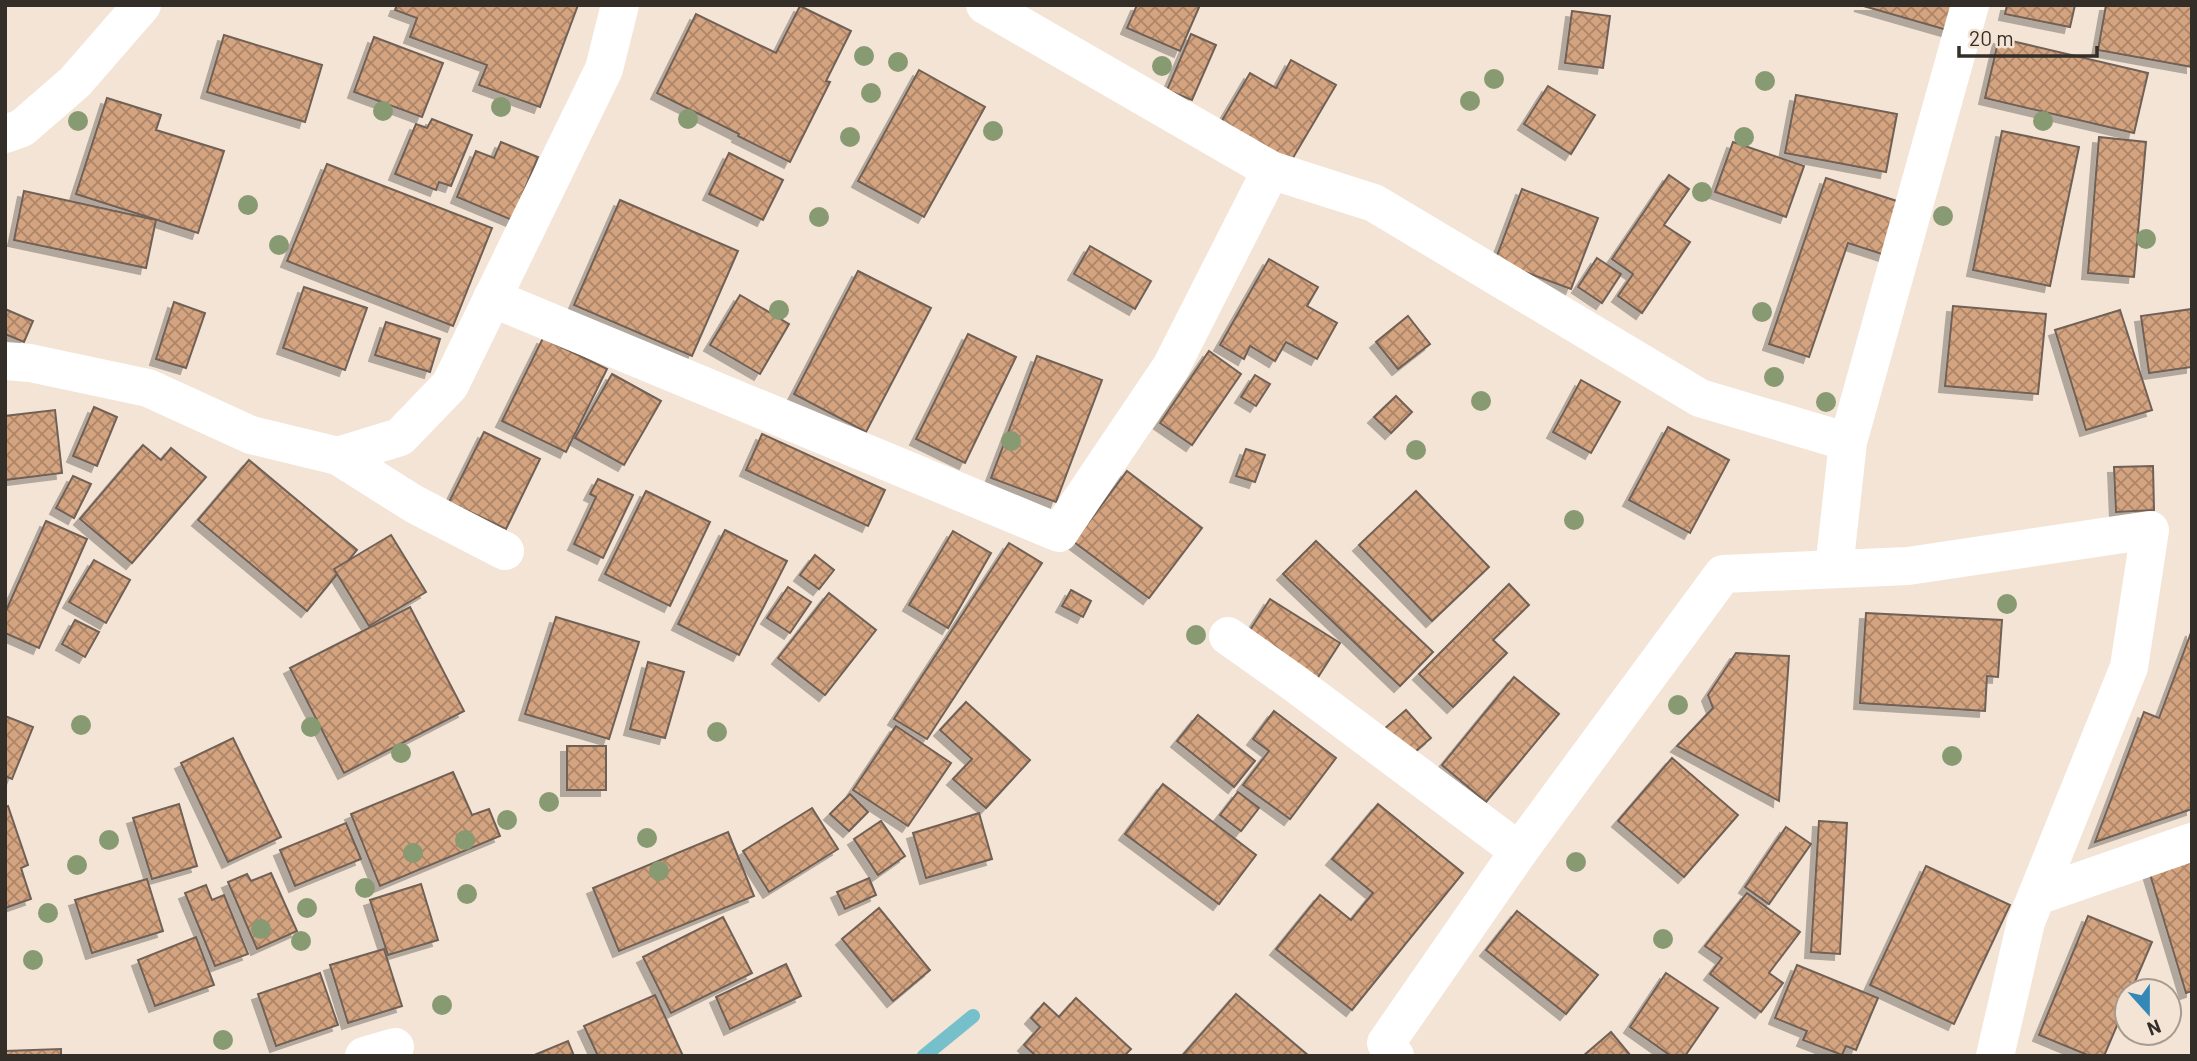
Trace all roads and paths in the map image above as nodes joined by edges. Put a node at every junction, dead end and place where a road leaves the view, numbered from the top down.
1 (142, 5) edge
2 (620, 5) edge
3 (985, 5) edge
4 (1970, 5) edge
5 (5, 134) edge
6 (1270, 170) junction
7 (492, 298) junction
8 (5, 361) edge
9 (1848, 442) junction
10 (338, 456) junction
11 (505, 551) dead end
12 (1834, 569) junction
13 (1228, 636) dead end
14 (2192, 842) edge
15 (1519, 851) junction
16 (2037, 896) junction
17 (1386, 1052) edge
18 (1995, 1056) edge

1 - 5 street
2 - 7 street
3 - 6 street
4 - 9 street
6 - 7 street
6 - 9 street
7 - 10 street
8 - 10 street
9 - 12 street
10 - 11 street
12 - 15 street
12 - 16 street
13 - 15 street
14 - 16 street
15 - 17 street
16 - 18 street

